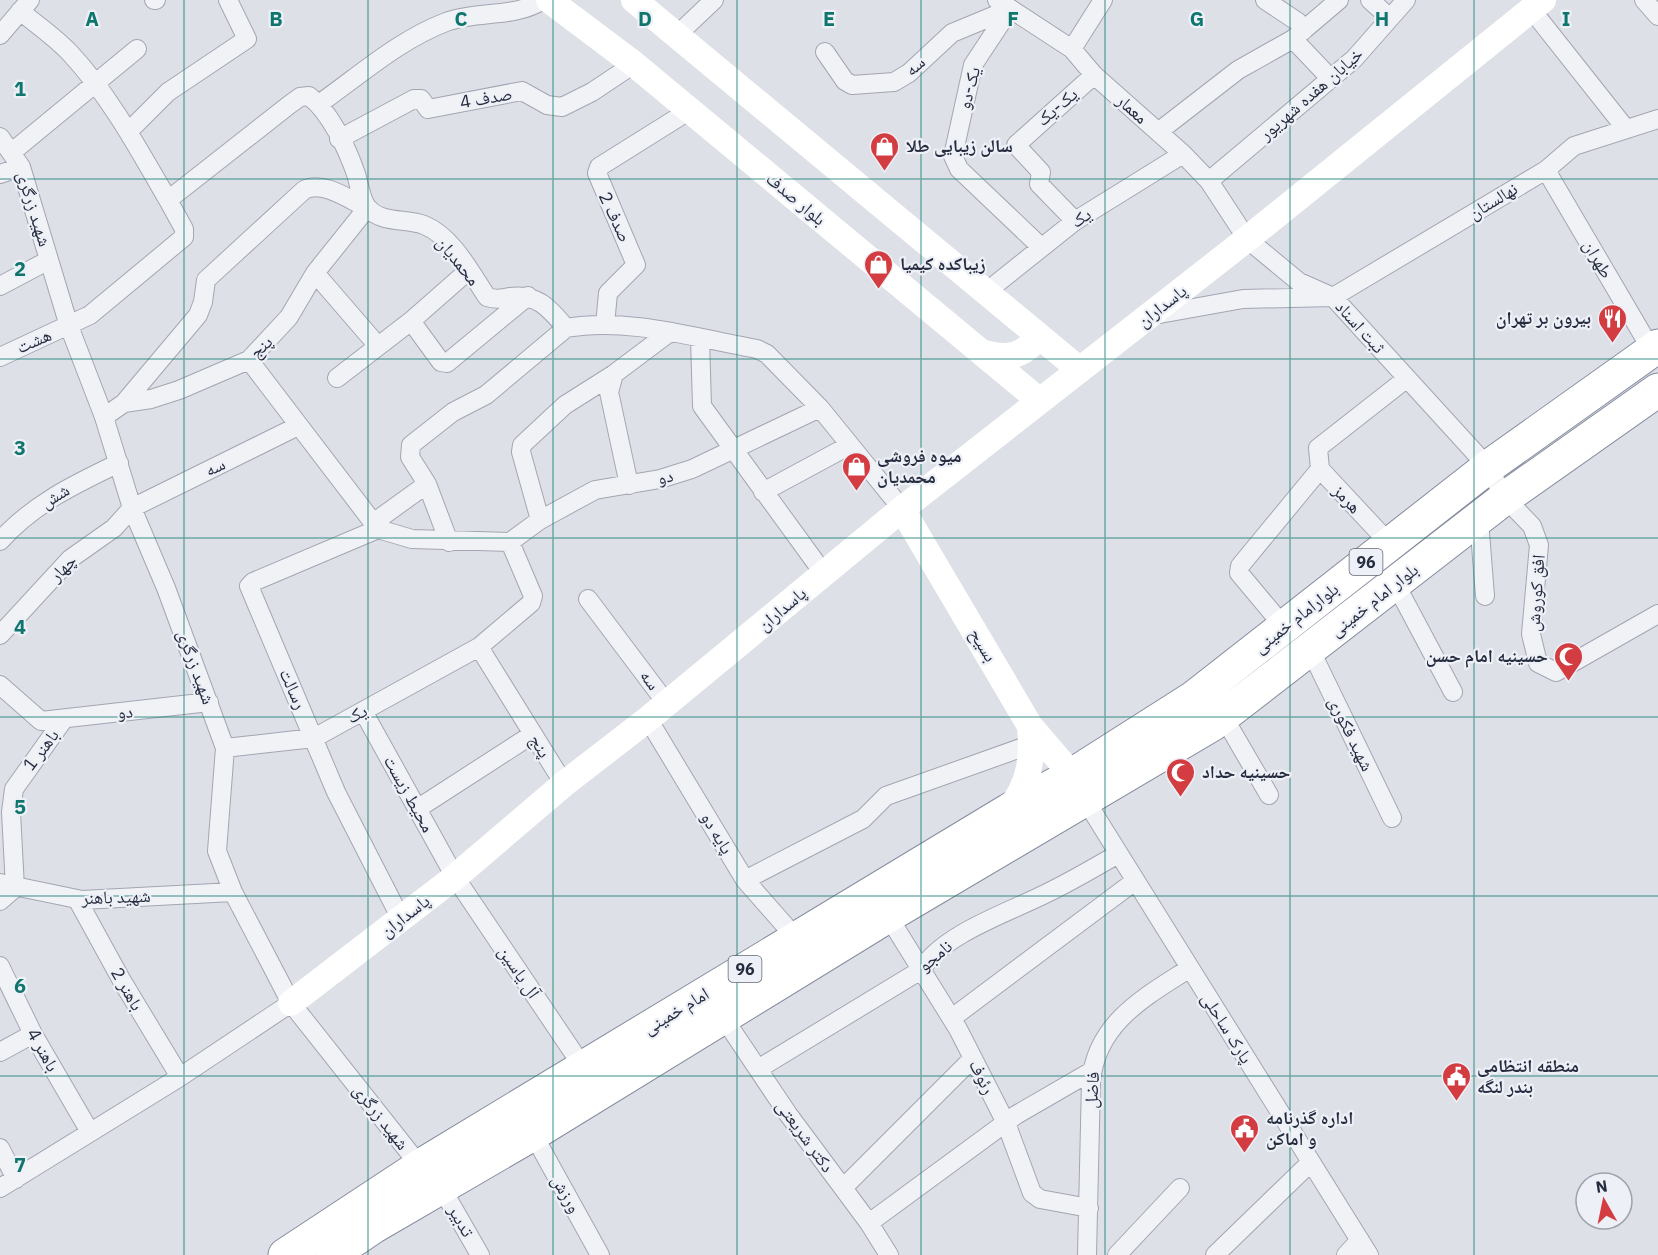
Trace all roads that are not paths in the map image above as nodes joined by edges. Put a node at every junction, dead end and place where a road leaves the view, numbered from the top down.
1 (228, 0) edge
2 (543, 0) edge
3 (549, 0) edge
4 (634, 0) edge
5 (714, 0) edge
6 (1103, 0) edge
7 (1265, 0) edge
8 (1339, 0) edge
9 (1370, 0) edge
10 (1406, 0) edge
11 (1644, 0) edge
12 (25, 5) edge
13 (1003, 5) edge
14 (1537, 5) edge
15 (1658, 16) edge
16 (1390, 18) junction
17 (0, 35) edge
18 (1298, 35) junction
19 (676, 36) junction
20 (137, 49) dead end
21 (1072, 50) junction
22 (825, 52) dead end
23 (634, 64) junction
24 (1094, 75) junction
25 (1331, 79) junction
26 (95, 85) junction
27 (320, 104) junction
28 (690, 110) junction
29 (1658, 119) edge
30 (1626, 129) junction
31 (128, 132) junction
32 (1158, 132) junction
33 (0, 137) edge
34 (339, 139) junction
35 (1183, 154) junction
36 (16, 160) junction
37 (1546, 170) junction
38 (0, 174) edge
39 (1209, 181) junction
40 (168, 200) junction
41 (367, 208) junction
42 (1075, 221) junction
43 (1247, 239) junction
44 (1041, 247) junction
45 (50, 260) junction
46 (469, 270) junction
47 (315, 273) junction
48 (0, 286) edge
49 (986, 292) junction
50 (528, 296) junction
51 (1334, 297) junction
52 (1149, 316) junction
53 (411, 321) junction
54 (605, 325) junction
55 (69, 326) junction
56 (566, 328) junction
57 (670, 332) junction
58 (1039, 336) junction
59 (700, 339) junction
60 (378, 346) junction
61 (1655, 348) edge
62 (981, 352) junction
63 (0, 357) edge
64 (249, 360) junction
65 (1080, 370) junction
66 (614, 375) junction
67 (337, 378) dead end
68 (1406, 379) junction
69 (1658, 390) edge
70 (1040, 401) junction
71 (124, 403) junction
72 (820, 408) junction
73 (104, 417) junction
74 (298, 426) junction
75 (850, 445) junction
76 (734, 449) junction
77 (119, 463) junction
78 (1488, 467) junction
79 (1320, 469) junction
80 (428, 484) junction
81 (629, 484) junction
82 (763, 492) junction
83 (1505, 498) junction
84 (132, 507) junction
85 (902, 509) junction
86 (540, 520) junction
87 (1479, 520) junction
88 (375, 526) junction
89 (0, 541) edge
90 (449, 542) junction
91 (510, 542) junction
92 (1390, 544) junction
93 (824, 574) junction
94 (1395, 583) junction
95 (1485, 596) dead end
96 (588, 599) dead end
97 (1656, 621) edge
98 (1285, 628) junction
99 (0, 635) edge
100 (479, 647) junction
101 (1310, 649) junction
102 (0, 685) edge
103 (1453, 692) dead end
104 (209, 702) junction
105 (363, 711) junction
106 (658, 711) junction
107 (1223, 716) junction
108 (64, 718) junction
109 (533, 734) junction
110 (1031, 735) junction
111 (314, 738) junction
112 (225, 748) junction
113 (564, 784) junction
114 (1079, 788) junction
115 (1269, 795) dead end
116 (417, 809) junction
117 (1009, 810) junction
118 (1392, 818) dead end
119 (1118, 854) junction
120 (454, 877) junction
121 (745, 880) junction
122 (1135, 881) junction
123 (8, 885) edge
124 (233, 892) junction
125 (77, 899) junction
126 (0, 901) edge
127 (888, 915) junction
128 (401, 919) junction
129 (796, 938) junction
130 (0, 966) edge
131 (1190, 968) junction
132 (921, 970) junction
133 (291, 1003) junction
134 (723, 1017) junction
135 (952, 1018) junction
136 (33, 1034) junction
137 (0, 1052) edge
138 (973, 1058) junction
139 (583, 1067) junction
140 (758, 1069) junction
141 (1092, 1071) junction
142 (180, 1077) junction
143 (1006, 1123) junction
144 (90, 1132) junction
145 (533, 1134) junction
146 (0, 1148) edge
147 (1311, 1162) junction
148 (430, 1176) junction
149 (8, 1183) edge
150 (843, 1188) junction
151 (1180, 1188) dead end
152 (1089, 1208) junction
153 (869, 1223) junction
154 (1364, 1248) edge
155 (285, 1255) edge
156 (332, 1255) edge
157 (480, 1255) edge
158 (600, 1255) edge
159 (889, 1255) edge
160 (1087, 1255) edge
161 (1117, 1255) edge
162 (1215, 1255) edge
163 (1346, 1255) edge

1 - 31 street
2 - 27 street
3 - 23 street, بلوار صدف
4 - 19 street
5 - 19 street
6 - 21 street
7 - 18 street
8 - 18 street
9 - 16 street
10 - 16 street, خیابان هفده شهریور
11 - 15 street
12 - 17 street
12 - 26 street
13 - 21 street, معمار
13 - 22 street, سه
13 - 44 street, یک-دو
14 - 30 street
14 - 43 street, پاسداران
16 - 25 street, خیابان هفده شهریور
18 - 25 street
18 - 32 street
19 - 49 street
20 - 26 street
21 - 24 street, معمار
23 - 28 street, بلوار صدف
23 - 34 street, صدف 4
24 - 32 street, معمار
24 - 42 street, یک-یک
25 - 39 street, خیابان هفده شهریور
26 - 31 street
26 - 36 street
27 - 34 street
27 - 40 street
28 - 54 street, صدف 2
28 - 62 street, بلوار صدف
29 - 30 street, نهالستان
30 - 37 street, نهالستان
31 - 40 street
32 - 35 street, معمار
33 - 36 street, شهید زرگری
34 - 41 street
35 - 39 street, معمار
35 - 42 street, یک
36 - 38 street
36 - 45 street, شهید زرگری
37 - 51 street, نهالستان
37 - 61 street, طهران
39 - 43 street, معمار
40 - 55 street, هشت
41 - 46 street, محمدیان
41 - 47 street, پنج
41 - 71 street, محمدیان
42 - 44 street, یک
43 - 51 street, معمار
43 - 52 street, پاسداران
44 - 49 street, یک
45 - 48 street
45 - 55 street, شهید زرگری
46 - 50 street, محمدیان
46 - 53 street
47 - 60 street
47 - 64 street, پنج
49 - 58 street
50 - 53 street
50 - 56 street
51 - 52 street, ثبت اسناد
51 - 68 street, ثبت اسناد
52 - 65 street, پاسداران
53 - 60 street
54 - 56 street
54 - 57 street
55 - 63 street, هشت
55 - 73 street, شهید زرگری
56 - 80 street
57 - 59 street
57 - 66 street
58 - 62 street
58 - 65 street
59 - 72 street
59 - 76 street
60 - 67 street
61 - 78 highway, بلوارامام خمینی / 96
62 - 70 street, بلوار صدف
64 - 71 street, پنج
64 - 74 street
65 - 70 street, پاسداران
66 - 81 street
66 - 86 street
68 - 78 street, ثبت اسناد
68 - 79 street, هرمز
69 - 83 highway, بلوار امام خمینی / 96
70 - 85 street, پاسداران
71 - 73 street, پنج
72 - 75 street
72 - 76 street, دو
73 - 77 street, شهید زرگری
74 - 84 street, سه
74 - 88 street
75 - 82 street
75 - 85 street
76 - 81 street, دو
76 - 82 street
77 - 84 street, شهید زرگری
77 - 89 street, شش
78 - 83 street, ثبت اسناد
78 - 92 highway, بلوارامام خمینی / 96
79 - 92 street, هرمز
79 - 98 street
80 - 88 street
80 - 90 street
81 - 86 street, دو
82 - 93 street
83 - 87 highway, بلوار امام خمینی / 96
83 - 97 street, افق کوروش
84 - 99 street, چهار
84 - 104 street, شهید زرگری
85 - 93 street, پاسداران
85 - 110 street, بسیح
86 - 91 street, دو
87 - 94 highway, بلوار امام خمینی / 96
87 - 95 street
88 - 90 street
88 - 111 street, رسالت
90 - 91 street
91 - 100 street
92 - 98 highway, بلوارامام خمینی / 96
93 - 106 street, پاسداران
94 - 101 highway, بلوار امام خمینی / 96
94 - 103 street
96 - 106 street, سه
98 - 114 highway, بلوارامام خمینی / 96
100 - 105 street, یک
100 - 109 street, پنج
101 - 107 highway, بلوار امام خمینی / 96
101 - 118 street, شهید فکوری
102 - 108 street, دو
104 - 108 street, دو
104 - 112 street, شهید زرگری
105 - 111 street, یک
105 - 116 street, محیط زیست
106 - 113 street, پاسداران
106 - 121 street, پایه دو
107 - 114 highway, بلوار امام خمینی / 96
107 - 115 street
108 - 123 street, باهنر 1
109 - 113 street, پنج
109 - 116 street
110 - 114 street, بسیح
110 - 117 street
110 - 121 street
111 - 112 street, یک
111 - 128 street, رسالت
112 - 124 street, شهید زرگری
113 - 120 street, پاسداران
114 - 117 highway, امام خمینی / 96
114 - 119 street, پارک ساحلی
114 - 127 highway, امام خمینی / 96
116 - 120 street, محیط زیست
117 - 129 highway, امام خمینی / 96
119 - 122 street, پارک ساحلی
119 - 132 street, نامجو
120 - 128 street, پاسداران
120 - 139 street, آل یاسین
121 - 129 street, پایه دو
122 - 131 street, پارک ساحلی
122 - 135 street
123 - 125 street, شهید باهنر
123 - 126 street
124 - 125 street, شهید باهنر
124 - 133 street, شهید زرگری
125 - 142 street, باهنر 2
127 - 132 street, رئوف
127 - 134 highway, امام خمینی / 96
128 - 133 street, پاسداران
129 - 139 highway, امام خمینی / 96
130 - 136 street, باهنر 4
131 - 141 street, فاضل
131 - 147 street, پارک ساحلی
132 - 135 street, رئوف
132 - 140 street, نامجو
133 - 142 street, پاسداران
133 - 148 street, شهید زرگری
134 - 140 street, دکتر شریعتی
134 - 145 highway, امام خمینی / 96
135 - 138 street, رئوف
136 - 137 street
136 - 144 street, باهنر 4
138 - 143 street, رئوف
138 - 150 street
139 - 148 highway, امام خمینی / 96
140 - 150 street, دکتر شریعتی
141 - 143 street
141 - 152 street, فاضل
142 - 144 street, پاسداران
143 - 152 street, رئوف
143 - 153 street
144 - 149 street, پاسداران
145 - 148 highway, امام خمینی / 96
145 - 158 street, ورزش
146 - 149 street
147 - 154 street, پارک ساحلی
147 - 162 street
148 - 155 highway, امام خمینی / 96
148 - 156 highway, امام خمینی / 96
148 - 157 street, تدبیر
150 - 153 street, دکتر شریعتی
151 - 161 street
152 - 160 street, فاضل
153 - 159 street, دکتر شریعتی
154 - 163 street

